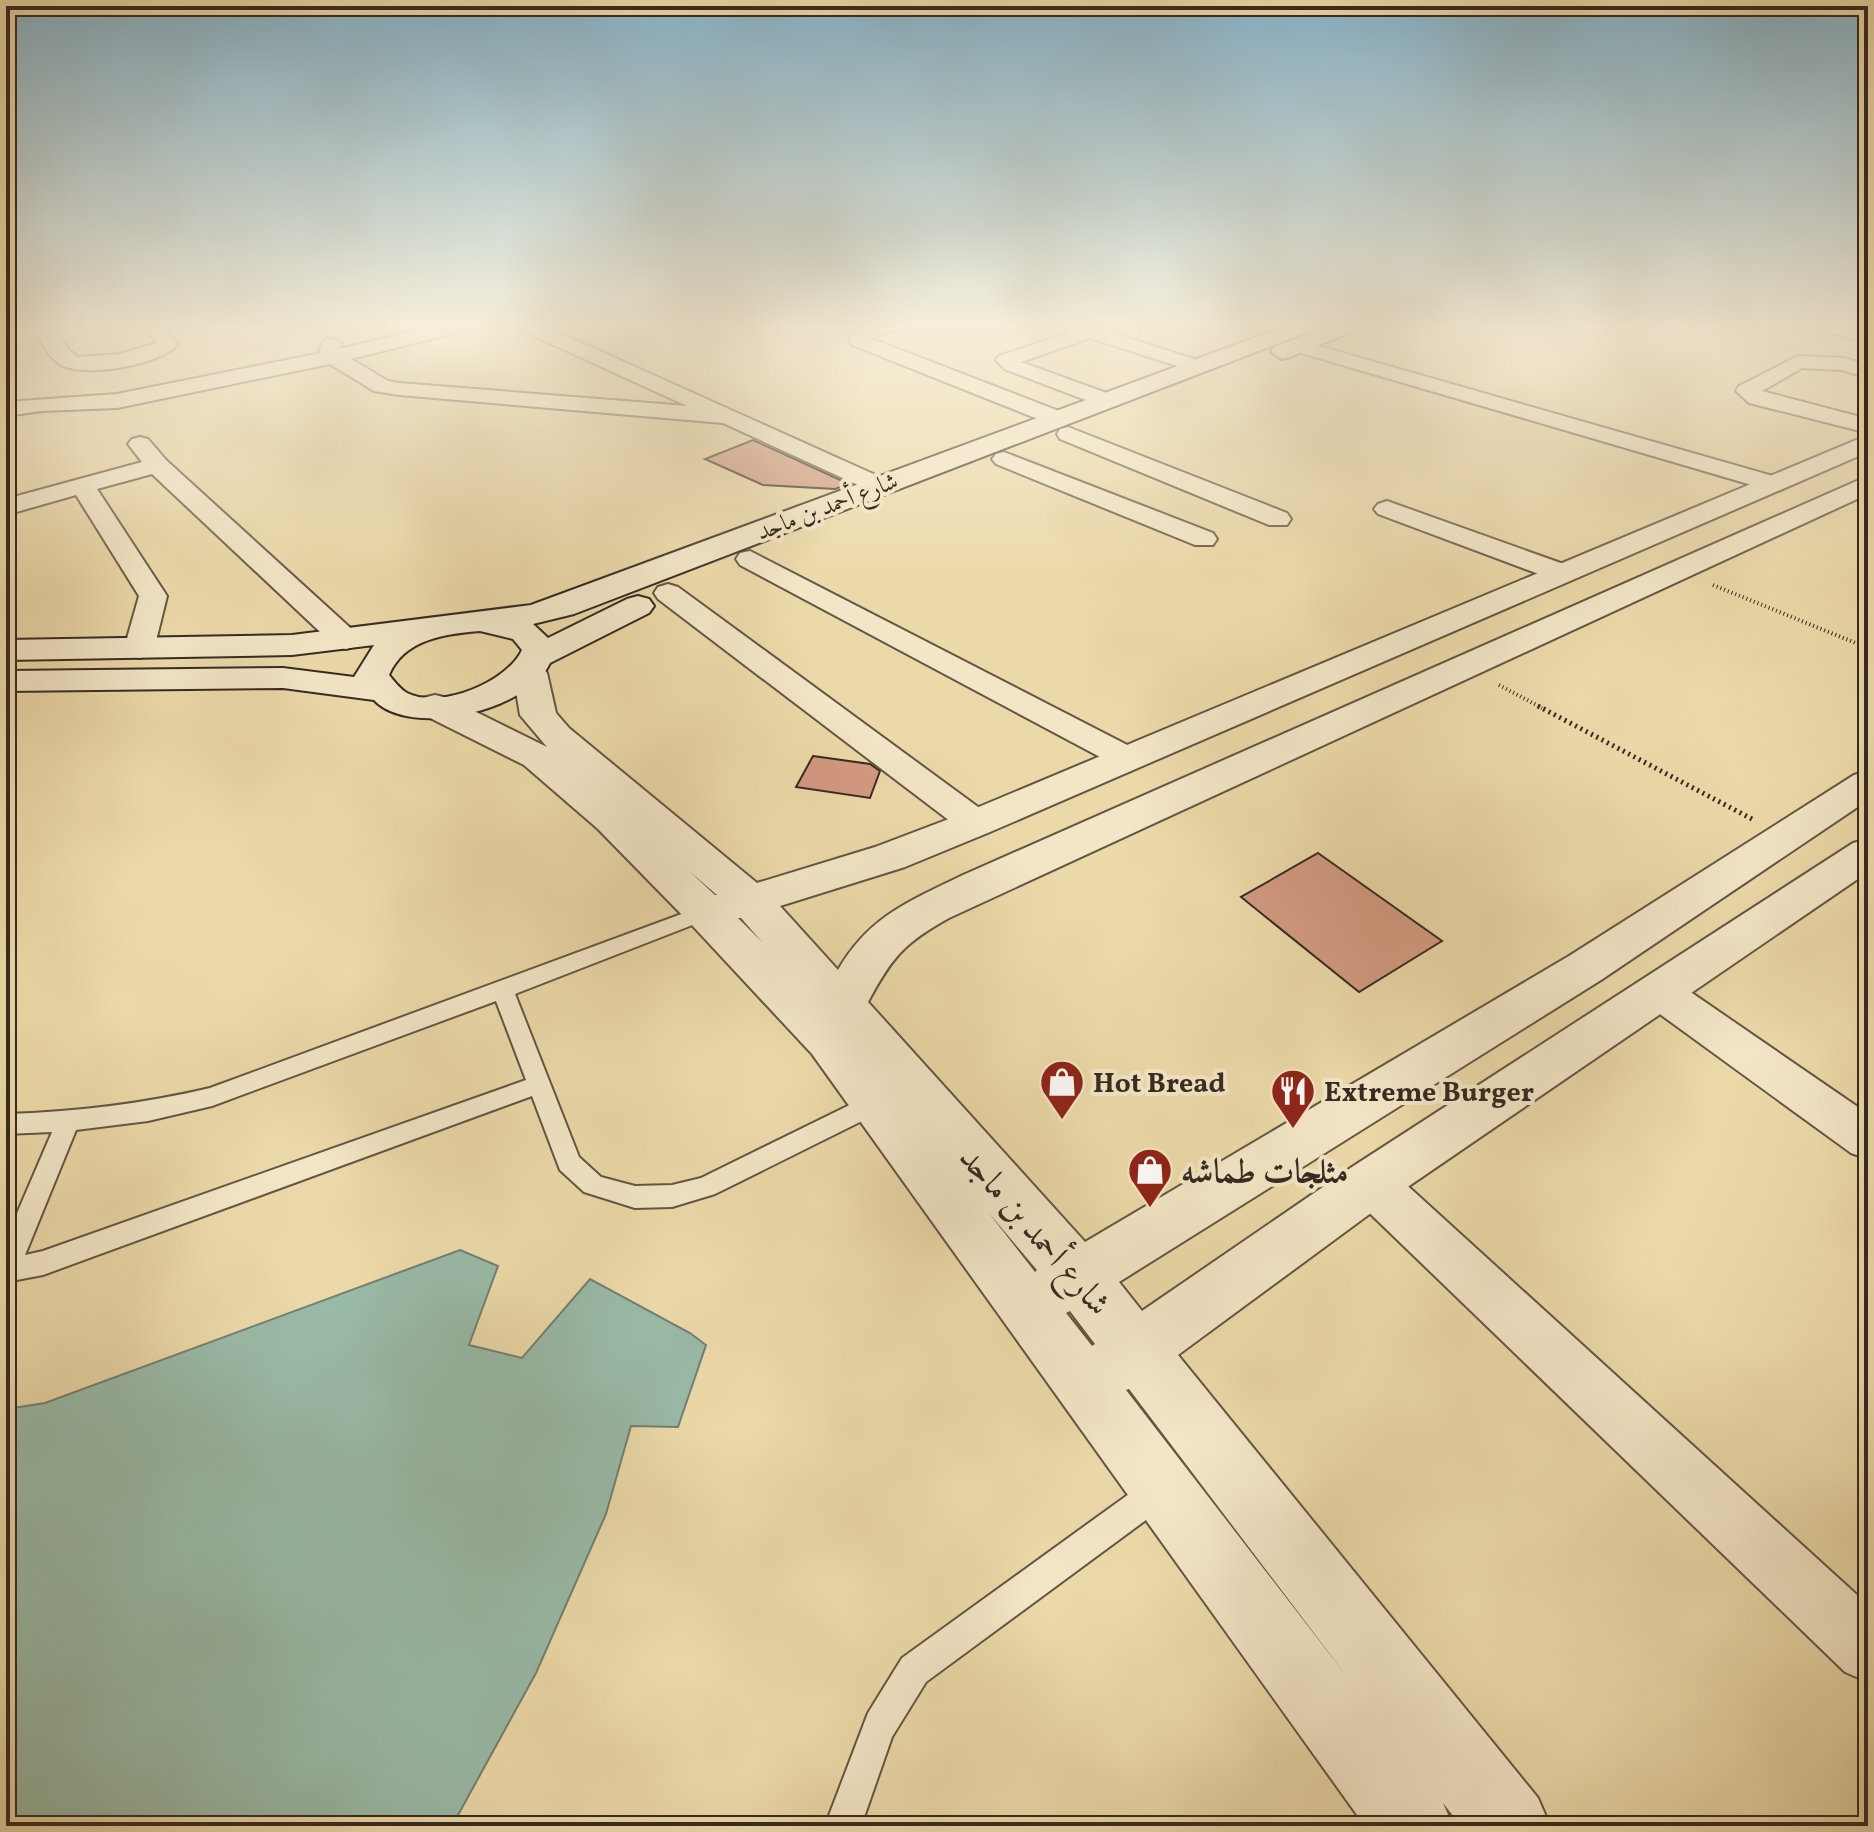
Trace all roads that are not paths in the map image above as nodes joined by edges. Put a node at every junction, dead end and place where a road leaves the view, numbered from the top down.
1 (668, 411) edge
2 (721, 411) edge
3 (1027, 411) edge
4 (1085, 411) edge
5 (1098, 411) edge
6 (1550, 411) edge
7 (1810, 411) edge
8 (733, 417) junction
9 (1062, 426) junction
10 (1868, 426) edge
11 (1868, 443) edge
12 (1004, 459) junction
13 (1771, 483) junction
14 (1868, 484) edge
15 (82, 486) junction
16 (880, 486) junction
17 (6, 507) edge
18 (1387, 509) dead end
19 (1278, 519) dead end
20 (1204, 539) dead end
21 (750, 559) junction
22 (1562, 573) junction
23 (668, 593) junction
24 (480, 621) junction
25 (435, 627) junction
26 (346, 640) junction
27 (139, 649) junction
28 (6, 650) edge
29 (535, 664) junction
30 (6, 681) edge
31 (377, 690) junction
32 (435, 706) junction
33 (1127, 758) junction
34 (1868, 783) edge
35 (1054, 789) junction
36 (976, 823) junction
37 (1868, 852) edge
38 (978, 885) junction
39 (750, 900) junction
40 (706, 912) junction
41 (503, 991) junction
42 (1661, 993) junction
43 (833, 1020) junction
44 (537, 1085) junction
45 (892, 1093) junction
46 (68, 1122) junction
47 (6, 1124) edge
48 (1868, 1139) edge
49 (1371, 1183) junction
50 (6, 1270) edge
51 (1078, 1276) junction
52 (1027, 1308) junction
53 (1112, 1368) junction
54 (1161, 1490) junction
55 (1868, 1649) edge
56 (1406, 1823) edge
57 (843, 1826) edge
58 (1510, 1826) edge

1 - 8 street
2 - 8 street
3 - 9 street
4 - 9 street, شارع أحمد بن ماجد
5 - 9 street, شارع أحمد بن ماجد
6 - 13 street
7 - 10 street
8 - 16 street
9 - 12 street, شارع أحمد بن ماجد
9 - 16 street, شارع أحمد بن ماجد
9 - 19 street
11 - 13 street
12 - 20 street
12 - 21 street, شارع أحمد بن ماجد
13 - 22 street
14 - 38 street
15 - 17 street
15 - 26 street
15 - 27 street
16 - 24 street, شارع أحمد بن ماجد
18 - 22 street
21 - 23 street, شارع أحمد بن ماجد
21 - 33 street
22 - 33 street
23 - 29 street, شارع أحمد بن ماجد
23 - 36 street
24 - 25 street, شارع أحمد بن ماجد
24 - 29 street
25 - 26 street
25 - 31 street
26 - 27 street
27 - 28 street
29 - 32 street
29 - 39 street, شارع أحمد بن ماجد
30 - 31 street
31 - 32 street
32 - 40 street, شارع أحمد بن ماجد
33 - 35 street
34 - 51 street
35 - 36 street
35 - 38 street
36 - 39 street
37 - 42 street
38 - 43 street
39 - 40 street
39 - 43 street, شارع أحمد بن ماجد
40 - 41 lane
40 - 43 street, شارع أحمد بن ماجد
41 - 44 lane
41 - 46 lane
42 - 48 street
42 - 49 street
43 - 45 street, شارع أحمد بن ماجد
44 - 45 lane
44 - 50 lane
45 - 51 street, شارع أحمد بن ماجد
45 - 52 street, شارع أحمد بن ماجد
46 - 47 lane
46 - 50 lane
49 - 53 street
49 - 55 street
51 - 52 street
51 - 53 street, شارع أحمد بن ماجد
52 - 53 street, شارع أحمد بن ماجد
53 - 54 street, شارع أحمد بن ماجد
53 - 58 street, شارع أحمد بن ماجد
54 - 56 street, شارع أحمد بن ماجد
54 - 57 lane

